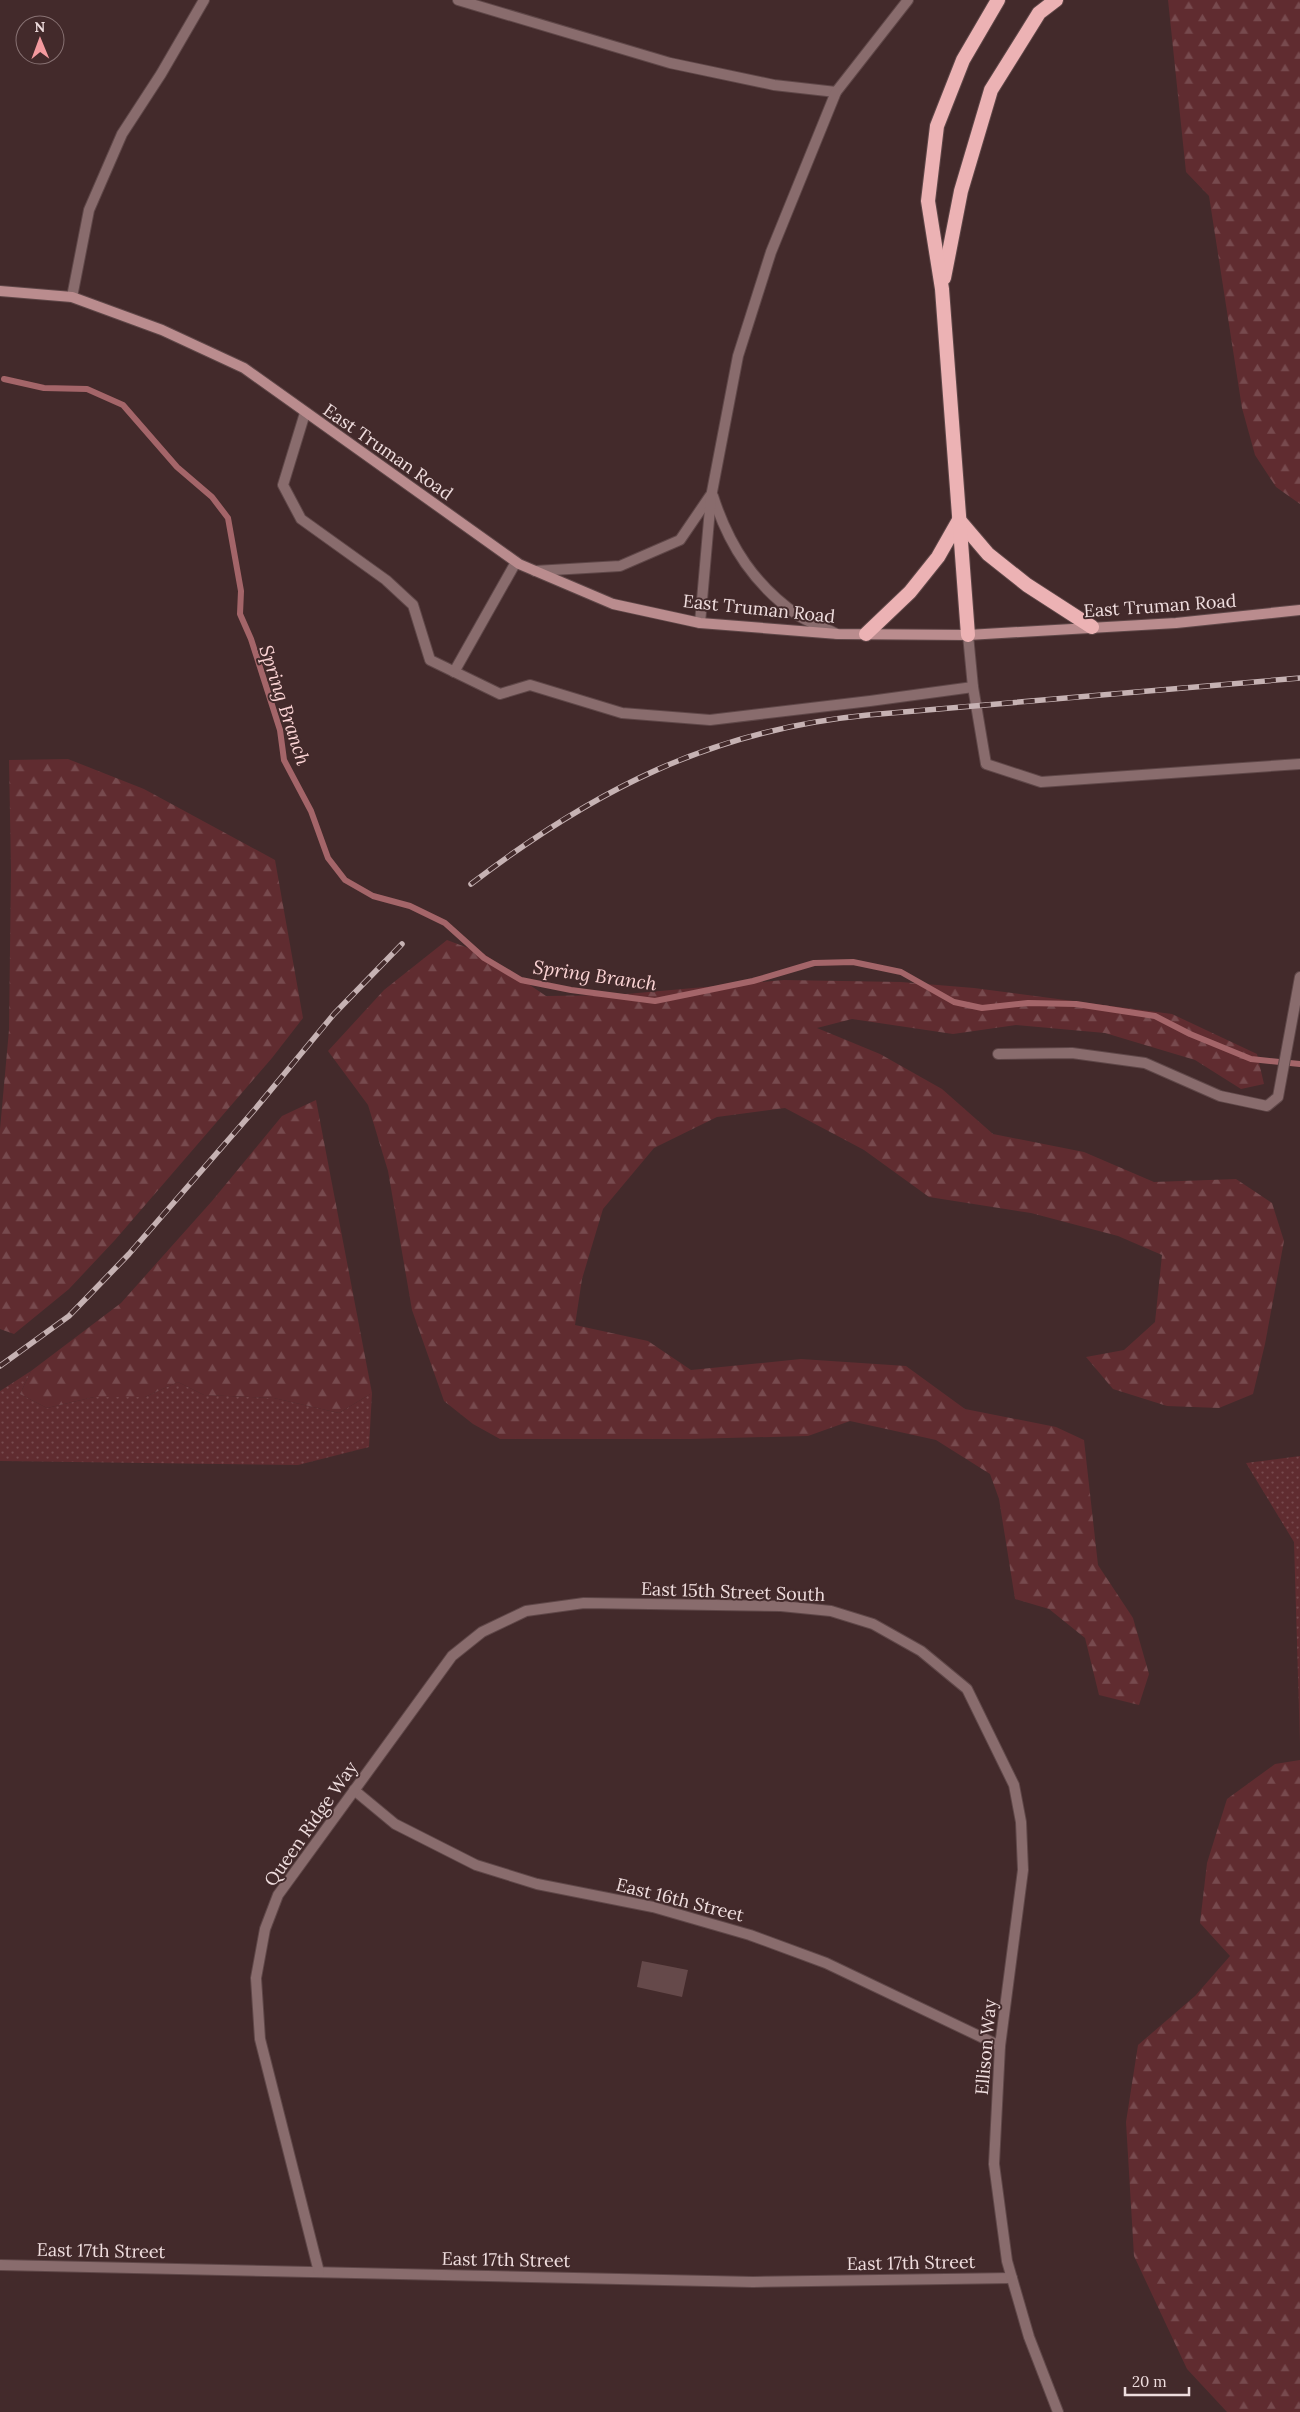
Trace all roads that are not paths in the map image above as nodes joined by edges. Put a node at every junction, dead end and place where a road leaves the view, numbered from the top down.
1 (204, 0) edge
2 (458, 0) edge
3 (908, 0) edge
4 (998, 0) edge
5 (1056, 0) edge
6 (836, 92) junction
7 (942, 289) junction
8 (0, 291) edge
9 (72, 297) junction
10 (305, 413) junction
11 (712, 493) junction
12 (959, 520) junction
13 (516, 562) junction
14 (534, 571) junction
15 (1300, 610) edge
16 (700, 623) junction
17 (1092, 627) junction
18 (838, 634) junction
19 (866, 634) junction
20 (968, 635) junction
21 (454, 672) junction
22 (973, 687) junction
23 (1300, 764) edge
24 (1300, 977) edge
25 (998, 1054) dead end
26 (508, 1620) joint
27 (967, 1688) joint
28 (354, 1790) junction
29 (1000, 2046) junction
30 (0, 2265) edge
31 (319, 2272) junction
32 (1012, 2278) junction
33 (1058, 2412) edge

1 - 9 street
2 - 6 street
3 - 6 street
4 - 7 highway
5 - 7 highway
6 - 11 street
7 - 12 highway
8 - 9 main road, East Truman Road
9 - 10 main road, East Truman Road
10 - 13 main road, East Truman Road
10 - 21 street
11 - 14 street
11 - 16 street
11 - 18 street
12 - 17 highway
12 - 19 highway
12 - 20 highway
13 - 14 main road, East Truman Road
13 - 21 street
14 - 16 main road, East Truman Road
15 - 17 main road, East Truman Road
16 - 18 main road, East Truman Road
17 - 20 main road, East Truman Road
18 - 19 main road, East Truman Road
19 - 20 main road, East Truman Road
20 - 22 street
21 - 22 street
22 - 23 street
24 - 25 street
26 - 27 street, East 15th Street South
26 - 28 street, Queen Ridge Way
27 - 29 street, Ellison Way
28 - 29 street, East 16th Street
28 - 31 street, Queen Ridge Way
29 - 32 street, Ellison Way
30 - 31 street, East 17th Street
31 - 32 street, East 17th Street
32 - 33 street, Ellison Way

